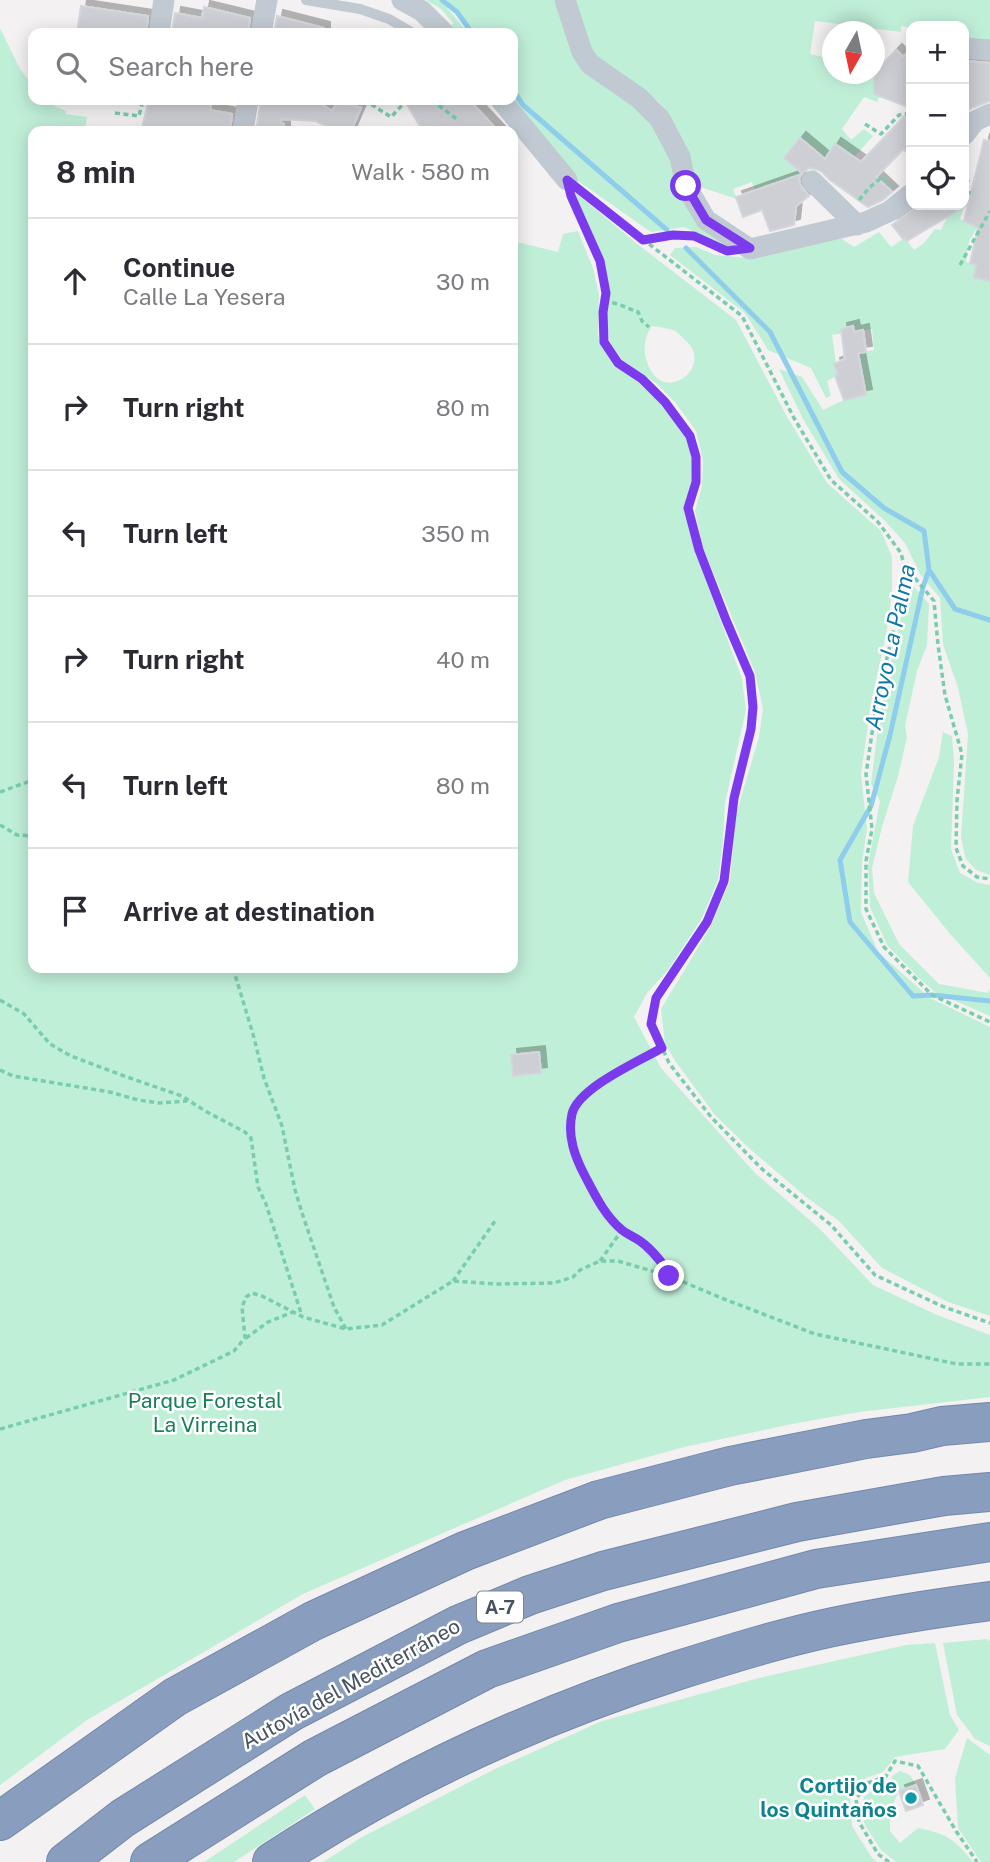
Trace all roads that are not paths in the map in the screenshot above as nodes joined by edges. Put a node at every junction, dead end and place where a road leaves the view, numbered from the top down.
1 (163, 0) edge
2 (267, 0) edge
3 (306, 0) edge
4 (402, 0) edge
5 (565, 0) edge
6 (319, 1) edge
7 (160, 28) edge
8 (262, 28) edge
9 (404, 28) edge
10 (439, 28) edge
11 (969, 48) edge
12 (990, 50) edge
13 (247, 105) edge
14 (504, 105) edge
15 (990, 114) edge
16 (244, 126) edge
17 (969, 129) edge
18 (567, 180) road end
19 (812, 181) dead end
20 (906, 198) edge
21 (852, 220) junction
22 (990, 1422) edge
23 (990, 1430) edge
24 (912, 1433) junction
25 (990, 1492) edge
26 (990, 1542) edge
27 (990, 1601) edge
28 (0, 1821) edge
29 (66, 1862) edge
30 (150, 1862) edge
31 (272, 1862) edge

1 - 7 street
2 - 8 street
3 - 6 lane
4 - 10 street
5 - 21 street
6 - 9 lane
11 - 12 street
13 - 16 street
14 - 18 street
15 - 17 street
19 - 21 street
20 - 21 street
22 - 24 highway
23 - 24 highway
24 - 28 highway
25 - 29 highway, Autovía del Mediterráneo / A-7
26 - 30 highway
27 - 31 highway

